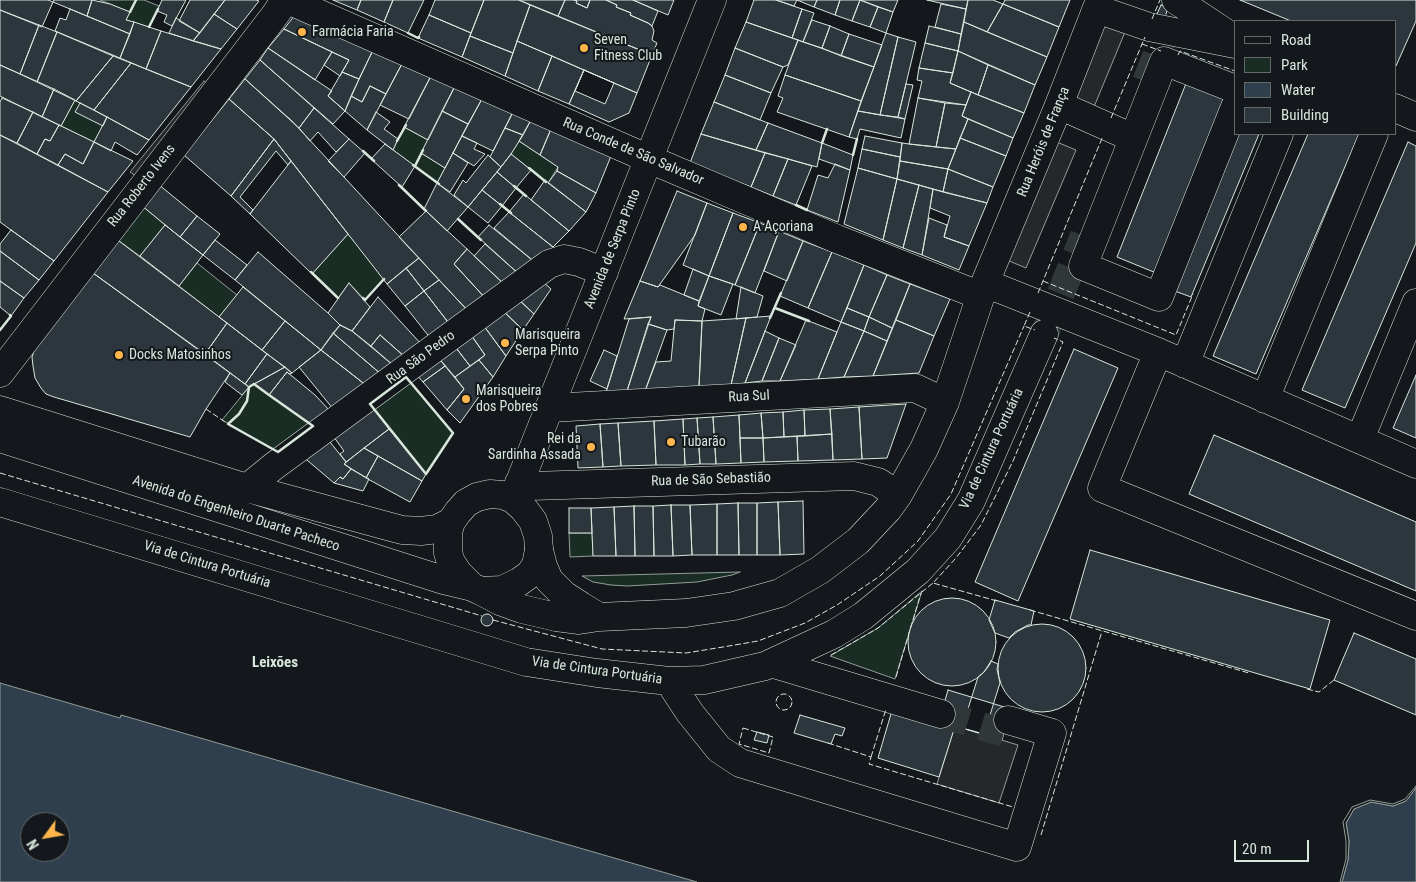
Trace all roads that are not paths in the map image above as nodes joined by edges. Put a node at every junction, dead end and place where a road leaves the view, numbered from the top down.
1 (286, 0) edge
2 (712, 0) edge
3 (1176, 0) edge
4 (1099, 4) edge
5 (1234, 38) edge
6 (1234, 44) edge
7 (1234, 89) edge
8 (1059, 105) junction
9 (1396, 108) edge
10 (1234, 110) edge
11 (1416, 117) edge
12 (1279, 135) edge
13 (1374, 135) edge
14 (1133, 138) junction
15 (649, 159) junction
16 (604, 272) junction
17 (983, 290) junction
18 (1416, 304) edge
19 (1044, 334) tunnel mouth
20 (1158, 352) junction
21 (1185, 364) junction
22 (0, 372) edge
23 (1265, 398) junction
24 (946, 402) junction
25 (550, 408) junction
26 (0, 410) edge
27 (0, 438) edge
28 (1360, 440) junction
29 (1416, 464) edge
30 (247, 488) junction
31 (516, 491) junction
32 (898, 495) junction
33 (0, 502) edge
34 (451, 522) junction
35 (539, 550) junction
36 (477, 589) junction
37 (1416, 616) edge
38 (599, 617) junction
39 (781, 659) junction
40 (670, 681) junction
41 (943, 708) tunnel mouth
42 (1006, 727) tunnel mouth

1 - 15 street, Rua Conde de São Salvador
1 - 22 street, Rua Roberto Ivens
2 - 15 street, Avenida de Serpa Pinto
3 - 5 street
4 - 6 street
4 - 8 street, Rua Heróis de França
7 - 14 street
8 - 14 street
8 - 17 street, Rua Heróis de França
9 - 11 street
10 - 14 street
12 - 21 street
13 - 23 street
15 - 16 street, Avenida de Serpa Pinto
15 - 17 street, Rua Conde de São Salvador
16 - 25 street, Avenida de Serpa Pinto
16 - 30 street, Rua São Pedro
17 - 20 street, Rua Conde de São Salvador
17 - 24 street, Avenida do Engenheiro Duarte Pacheco
18 - 28 street
19 - 39 street, Via de Cintura Portuária
20 - 21 street, Rua Conde de São Salvador
20 - 37 street
21 - 23 street, Rua Conde de São Salvador
23 - 28 street, Rua Conde de São Salvador
24 - 25 street, Rua Sul
24 - 32 street, Avenida do Engenheiro Duarte Pacheco
25 - 31 street, Avenida de Serpa Pinto
26 - 30 street, Avenida do Engenheiro Duarte Pacheco
27 - 36 street, Avenida do Engenheiro Duarte Pacheco
28 - 29 street, Rua Conde de São Salvador
30 - 34 street, Avenida do Engenheiro Duarte Pacheco
31 - 32 street, Rua de São Sebastião
31 - 34 street
31 - 35 street
32 - 38 street, Avenida do Engenheiro Duarte Pacheco
33 - 40 street, Via de Cintura Portuária
34 - 36 street
35 - 36 street
35 - 38 street
36 - 38 street, Avenida do Engenheiro Duarte Pacheco
39 - 40 street, Via de Cintura Portuária
39 - 41 street
40 - 42 street

